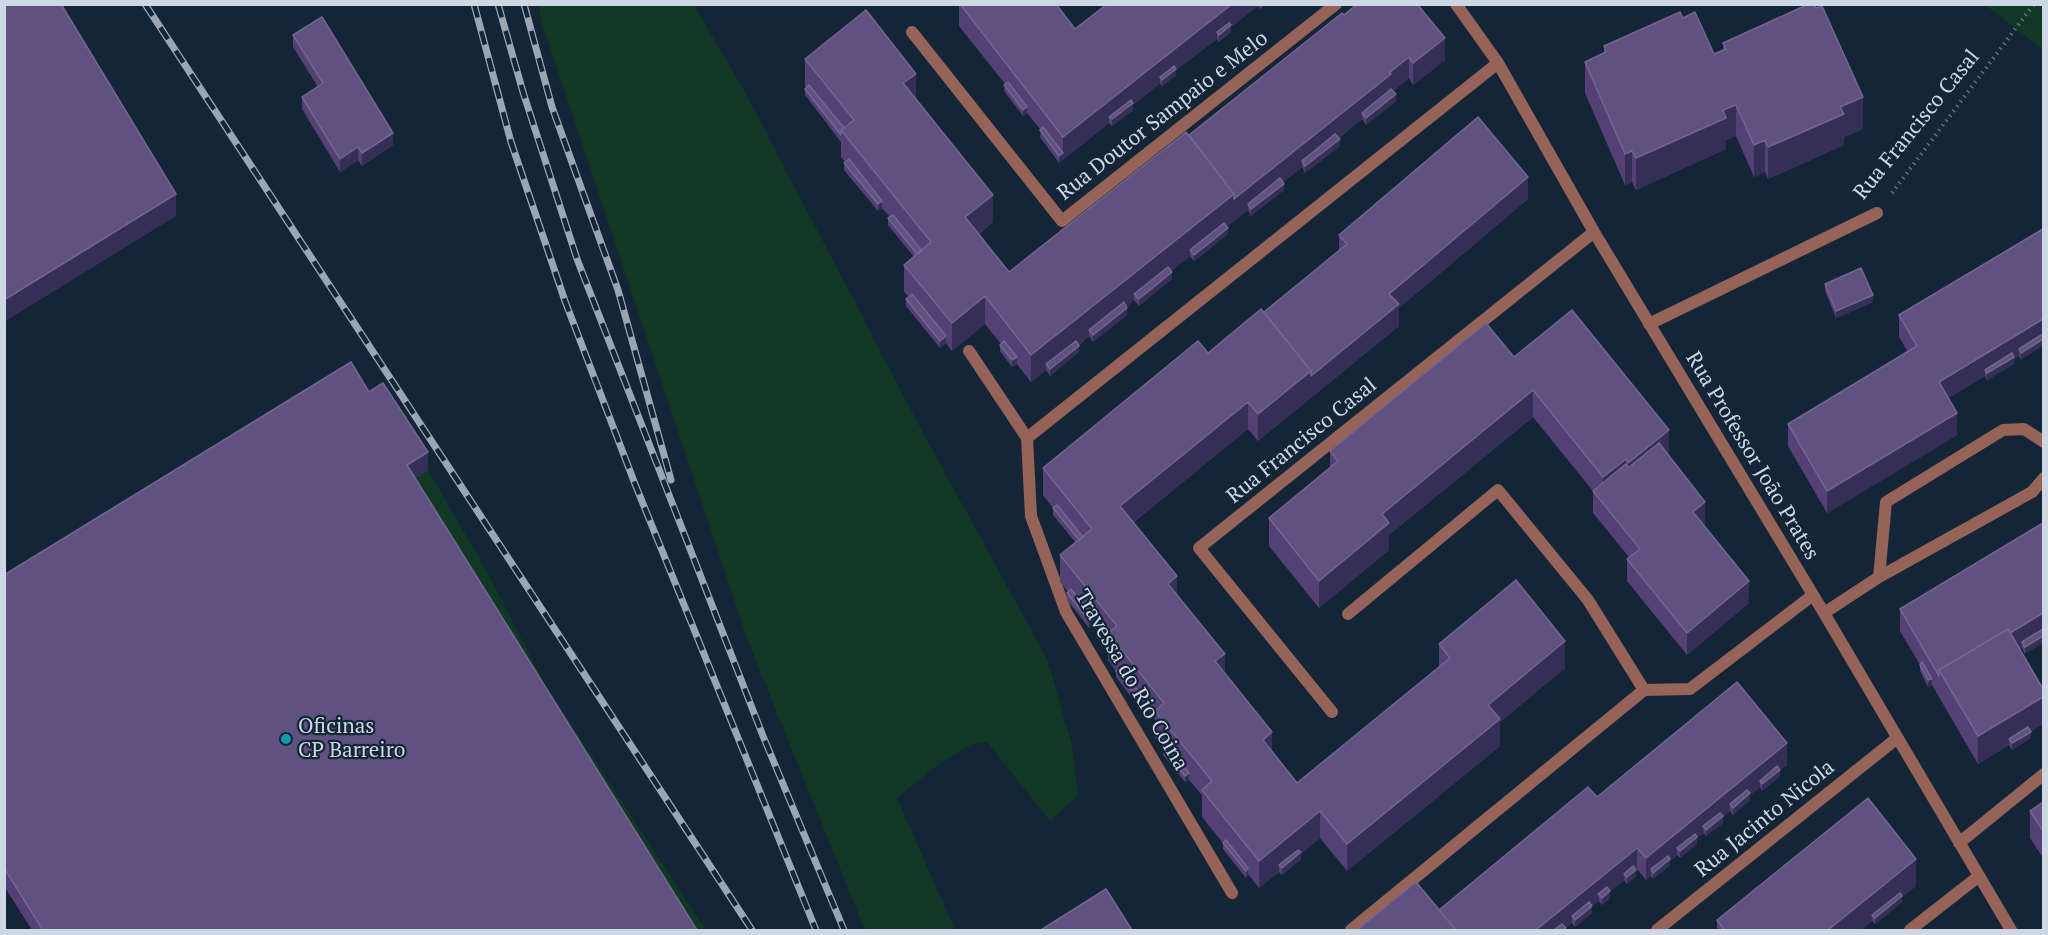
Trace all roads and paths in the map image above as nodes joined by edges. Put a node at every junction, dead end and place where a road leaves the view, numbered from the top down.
1 (1336, 4) edge
2 (1456, 4) edge
3 (2034, 4) edge
4 (912, 32) dead end
5 (1498, 63) junction
6 (1876, 213) joint
7 (1594, 232) junction
8 (1649, 324) junction
9 (969, 351) edge
10 (1027, 438) junction
11 (2043, 442) edge
12 (2043, 478) edge
13 (1879, 577) junction
14 (1813, 595) junction
15 (1824, 613) junction
16 (1348, 614) dead end
17 (1644, 690) junction
18 (1332, 712) dead end
19 (1896, 739) junction
20 (2043, 774) edge
21 (1959, 843) junction
22 (1979, 876) junction
23 (1232, 893) dead end
24 (1351, 930) edge
25 (1657, 930) edge
26 (1910, 930) edge
27 (2011, 930) edge

1 - 4 street, Rua Doutor Sampaio e Melo
2 - 5 street, Rua Professor João Prates
3 - 6 path, Rua Francisco Casal
5 - 7 street, Rua Professor João Prates
5 - 10 street
6 - 8 street, Rua Francisco Casal
7 - 8 street, Rua Professor João Prates
7 - 18 street, Rua Francisco Casal
8 - 14 street, Rua Professor João Prates
9 - 10 street
10 - 23 street, Travessa do Rio Coina
11 - 13 street
12 - 13 street
13 - 15 street
14 - 15 street, Rua Professor João Prates
14 - 17 street
15 - 19 street, Rua Professor João Prates
16 - 17 street
17 - 24 street
19 - 21 street, Rua Professor João Prates
19 - 25 street, Rua Jacinto Nicola
20 - 21 street
21 - 22 street, Rua Professor João Prates
22 - 26 street
22 - 27 street, Rua Professor João Prates

